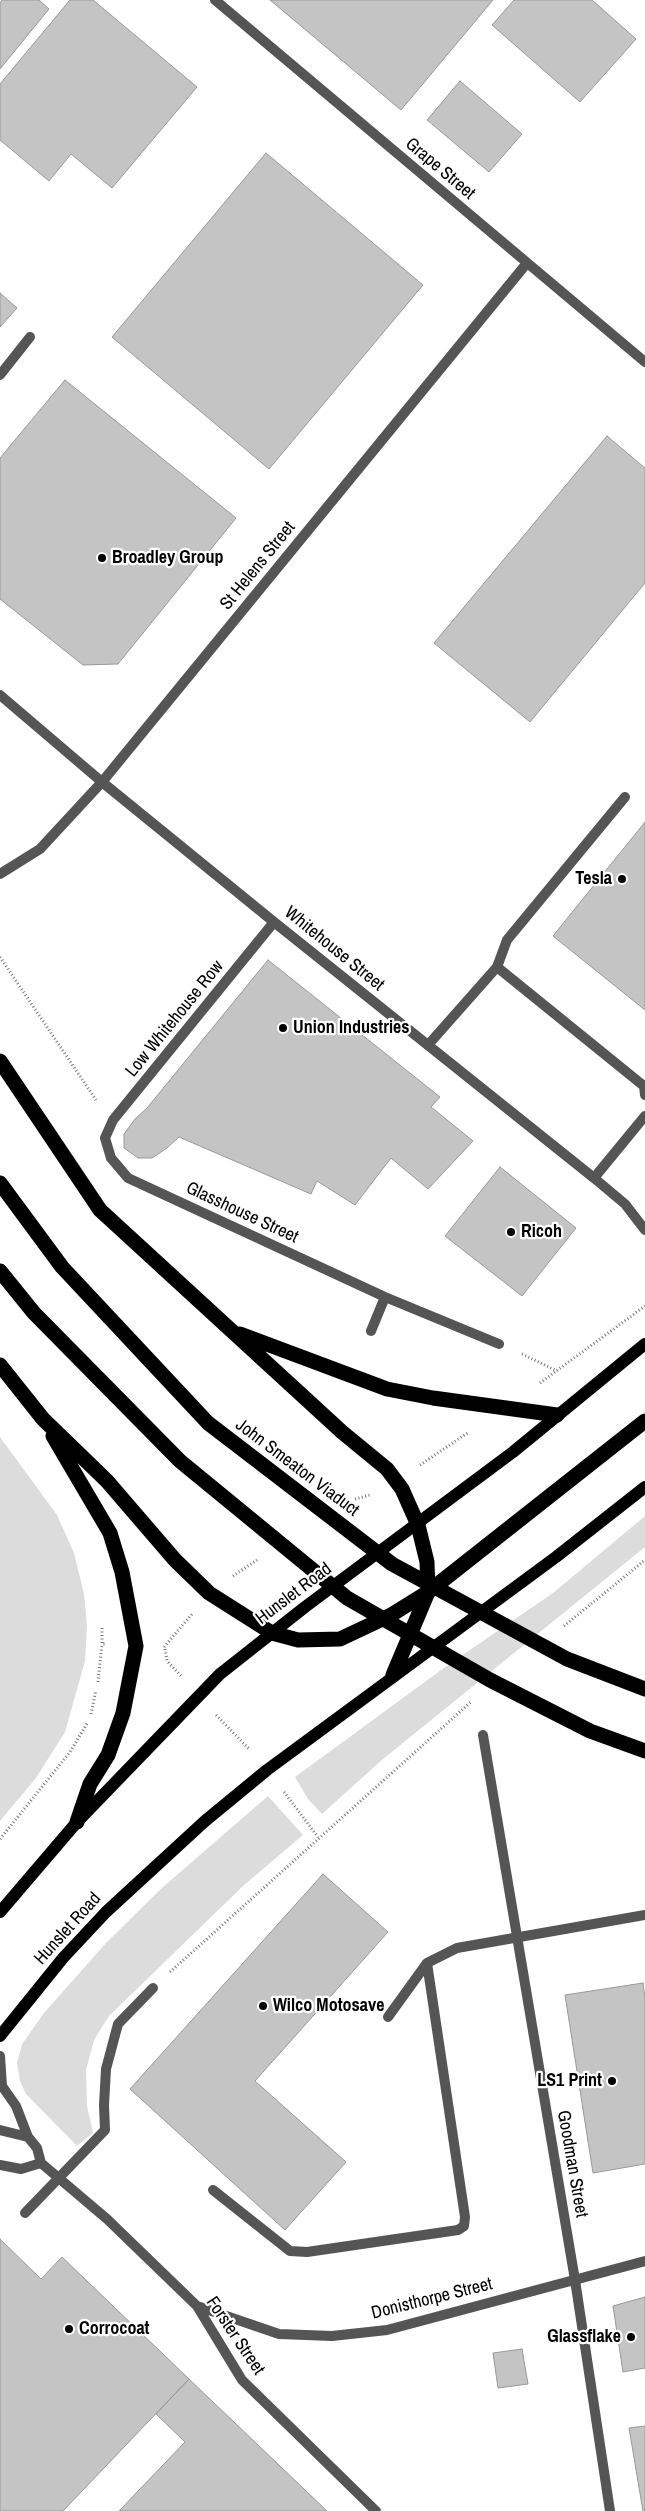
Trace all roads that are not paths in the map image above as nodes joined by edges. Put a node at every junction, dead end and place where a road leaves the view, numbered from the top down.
1 (215, 0) edge
2 (526, 263) junction
3 (30, 337) dead end
4 (645, 362) edge
5 (0, 374) edge
6 (0, 695) edge
7 (102, 782) junction
8 (625, 797) dead end
9 (0, 874) edge
10 (274, 922) junction
11 (497, 967) junction
12 (428, 1045) junction
13 (0, 1062) edge
14 (645, 1095) edge
15 (645, 1116) edge
16 (104, 1138) joint
17 (594, 1178) junction
18 (0, 1184) edge
19 (645, 1230) edge
20 (0, 1271) edge
21 (385, 1297) junction
22 (232, 1331) junction
23 (370, 1331) dead end
24 (498, 1344) road end
25 (645, 1344) edge
26 (0, 1365) edge
27 (557, 1415) junction
28 (43, 1419) junction
29 (645, 1421) edge
30 (645, 1486) edge
31 (418, 1525) junction
32 (428, 1592) junction
33 (272, 1633) junction
34 (393, 1675) junction
35 (645, 1689) edge
36 (483, 1735) dead end
37 (645, 1751) edge
38 (77, 1822) junction
39 (0, 1912) edge
40 (645, 1915) edge
41 (517, 1939) junction
42 (427, 1964) junction
43 (153, 1988) road end
44 (388, 2017) dead end
45 (0, 2036) edge
46 (0, 2056) edge
47 (0, 2130) edge
48 (28, 2137) junction
49 (41, 2163) junction
50 (0, 2165) edge
51 (58, 2178) junction
52 (213, 2190) dead end
53 (25, 2212) dead end
54 (645, 2261) edge
55 (575, 2280) junction
56 (197, 2306) junction
57 (376, 2511) edge
58 (610, 2511) edge

1 - 2 street, Grape Street
2 - 4 street, Grape Street
2 - 7 street, St Helens Street
3 - 5 street
6 - 7 street, Whitehouse Street
7 - 9 street, St Helens Street
7 - 10 street, Whitehouse Street
8 - 11 street
10 - 12 street, Whitehouse Street
10 - 16 street, Low Whitehouse Row
11 - 12 street
11 - 14 street
12 - 17 street, Whitehouse Street
13 - 22 highway
15 - 17 street
16 - 21 street, Glasshouse Street
17 - 19 street, Whitehouse Street
18 - 35 highway, John Smeaton Viaduct
20 - 37 highway
21 - 23 street
21 - 24 street, Glasshouse Street
22 - 27 highway
22 - 31 highway
25 - 27 main road, Hunslet Road
26 - 28 highway
27 - 31 main road, Hunslet Road
28 - 33 highway
28 - 38 highway
29 - 32 highway
30 - 34 main road, Hunslet Road
31 - 32 highway
31 - 33 main road, Hunslet Road
32 - 33 highway
32 - 34 highway
33 - 38 main road, Hunslet Road
34 - 45 main road, Hunslet Road
36 - 41 street, Goodman Street
38 - 39 main road, Hunslet Road
40 - 41 street
41 - 42 street
41 - 55 street, Goodman Street
42 - 44 street
42 - 52 street
43 - 51 street
46 - 48 street, Forster Street
47 - 48 street
48 - 49 street, Forster Street
49 - 50 street
49 - 51 street, Forster Street
51 - 53 street
51 - 56 street, Forster Street
54 - 55 street, Donisthorpe Street
55 - 56 street, Donisthorpe Street
55 - 58 street, Goodman Street
56 - 57 street, Forster Street

